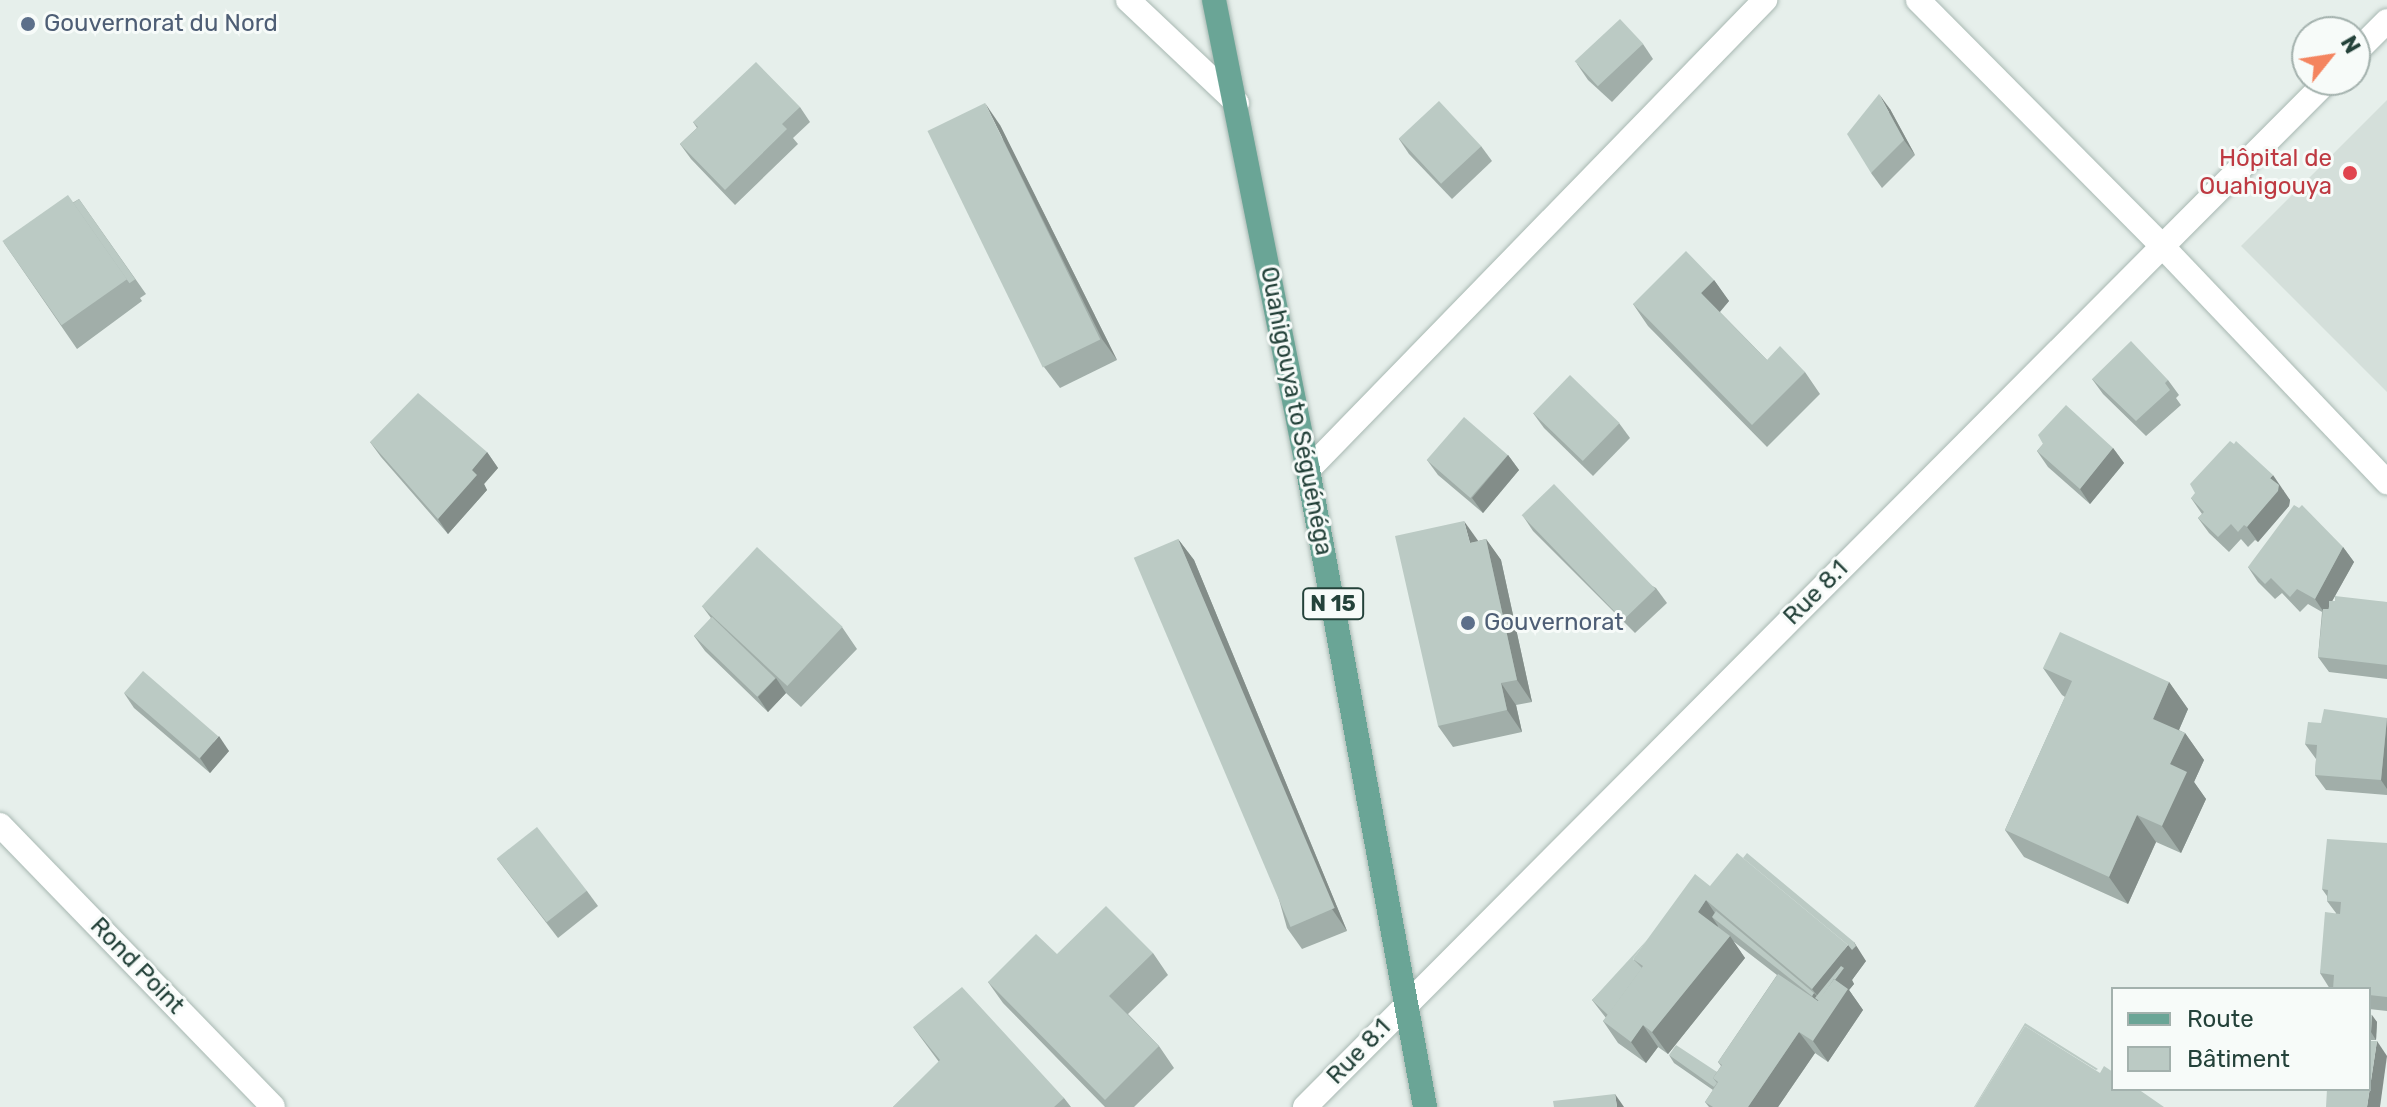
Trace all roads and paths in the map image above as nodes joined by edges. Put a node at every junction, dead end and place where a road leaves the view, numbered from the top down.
1 (1128, 0) edge
2 (1214, 0) edge
3 (1765, 0) edge
4 (1918, 0) edge
5 (2387, 21) edge
6 (2371, 37) edge
7 (2312, 96) edge
8 (1237, 103) junction
9 (2163, 247) junction
10 (1308, 470) junction
11 (2387, 482) edge
12 (0, 825) edge
13 (1408, 1001) junction
14 (273, 1107) edge
15 (1305, 1107) edge
16 (1425, 1107) edge

1 - 8 street
2 - 8 main road, Ouahigouya to Séguénéga / N 15
3 - 10 street
4 - 9 street
5 - 6 street
7 - 9 street, Rue 8.1
8 - 10 main road, Ouahigouya to Séguénéga / N 15
9 - 11 street
9 - 13 street, Rue 8.1
10 - 13 main road, Ouahigouya to Séguénéga / N 15
12 - 14 street, Rond Point
13 - 15 street, Rue 8.1
13 - 16 main road, Ouahigouya to Séguénéga / N 15

